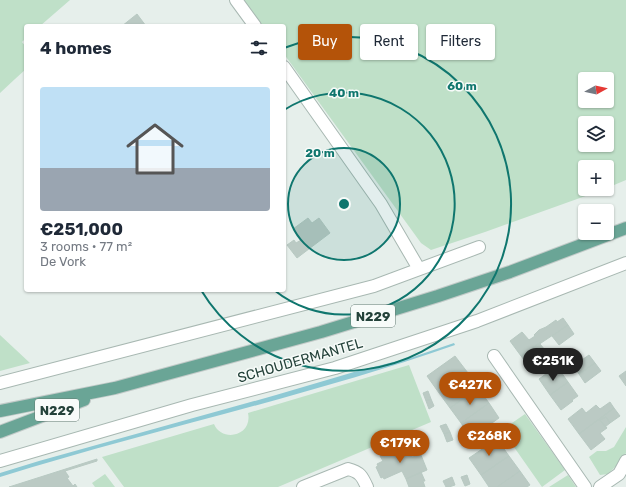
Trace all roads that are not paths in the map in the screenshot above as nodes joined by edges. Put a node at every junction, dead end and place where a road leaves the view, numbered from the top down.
1 (236, 0) edge
2 (254, 24) edge
3 (286, 70) edge
4 (626, 228) edge
5 (479, 248) dead end
6 (626, 263) edge
7 (419, 269) junction
8 (494, 356) dead end
9 (0, 383) edge
10 (115, 388) junction
11 (0, 411) edge
12 (0, 432) edge
13 (0, 461) edge
14 (626, 461) edge
15 (303, 487) edge
16 (367, 487) edge
17 (585, 487) edge
18 (600, 487) edge

1 - 2 street
3 - 7 street
4 - 10 main road, SCHOUDERMANTEL / N229
5 - 7 street
6 - 13 street, SCHOUDERMANTEL
7 - 9 street
8 - 17 street
10 - 11 main road, SCHOUDERMANTEL / N229
10 - 12 main road, SCHOUDERMANTEL / N229
14 - 18 street
15 - 16 street

